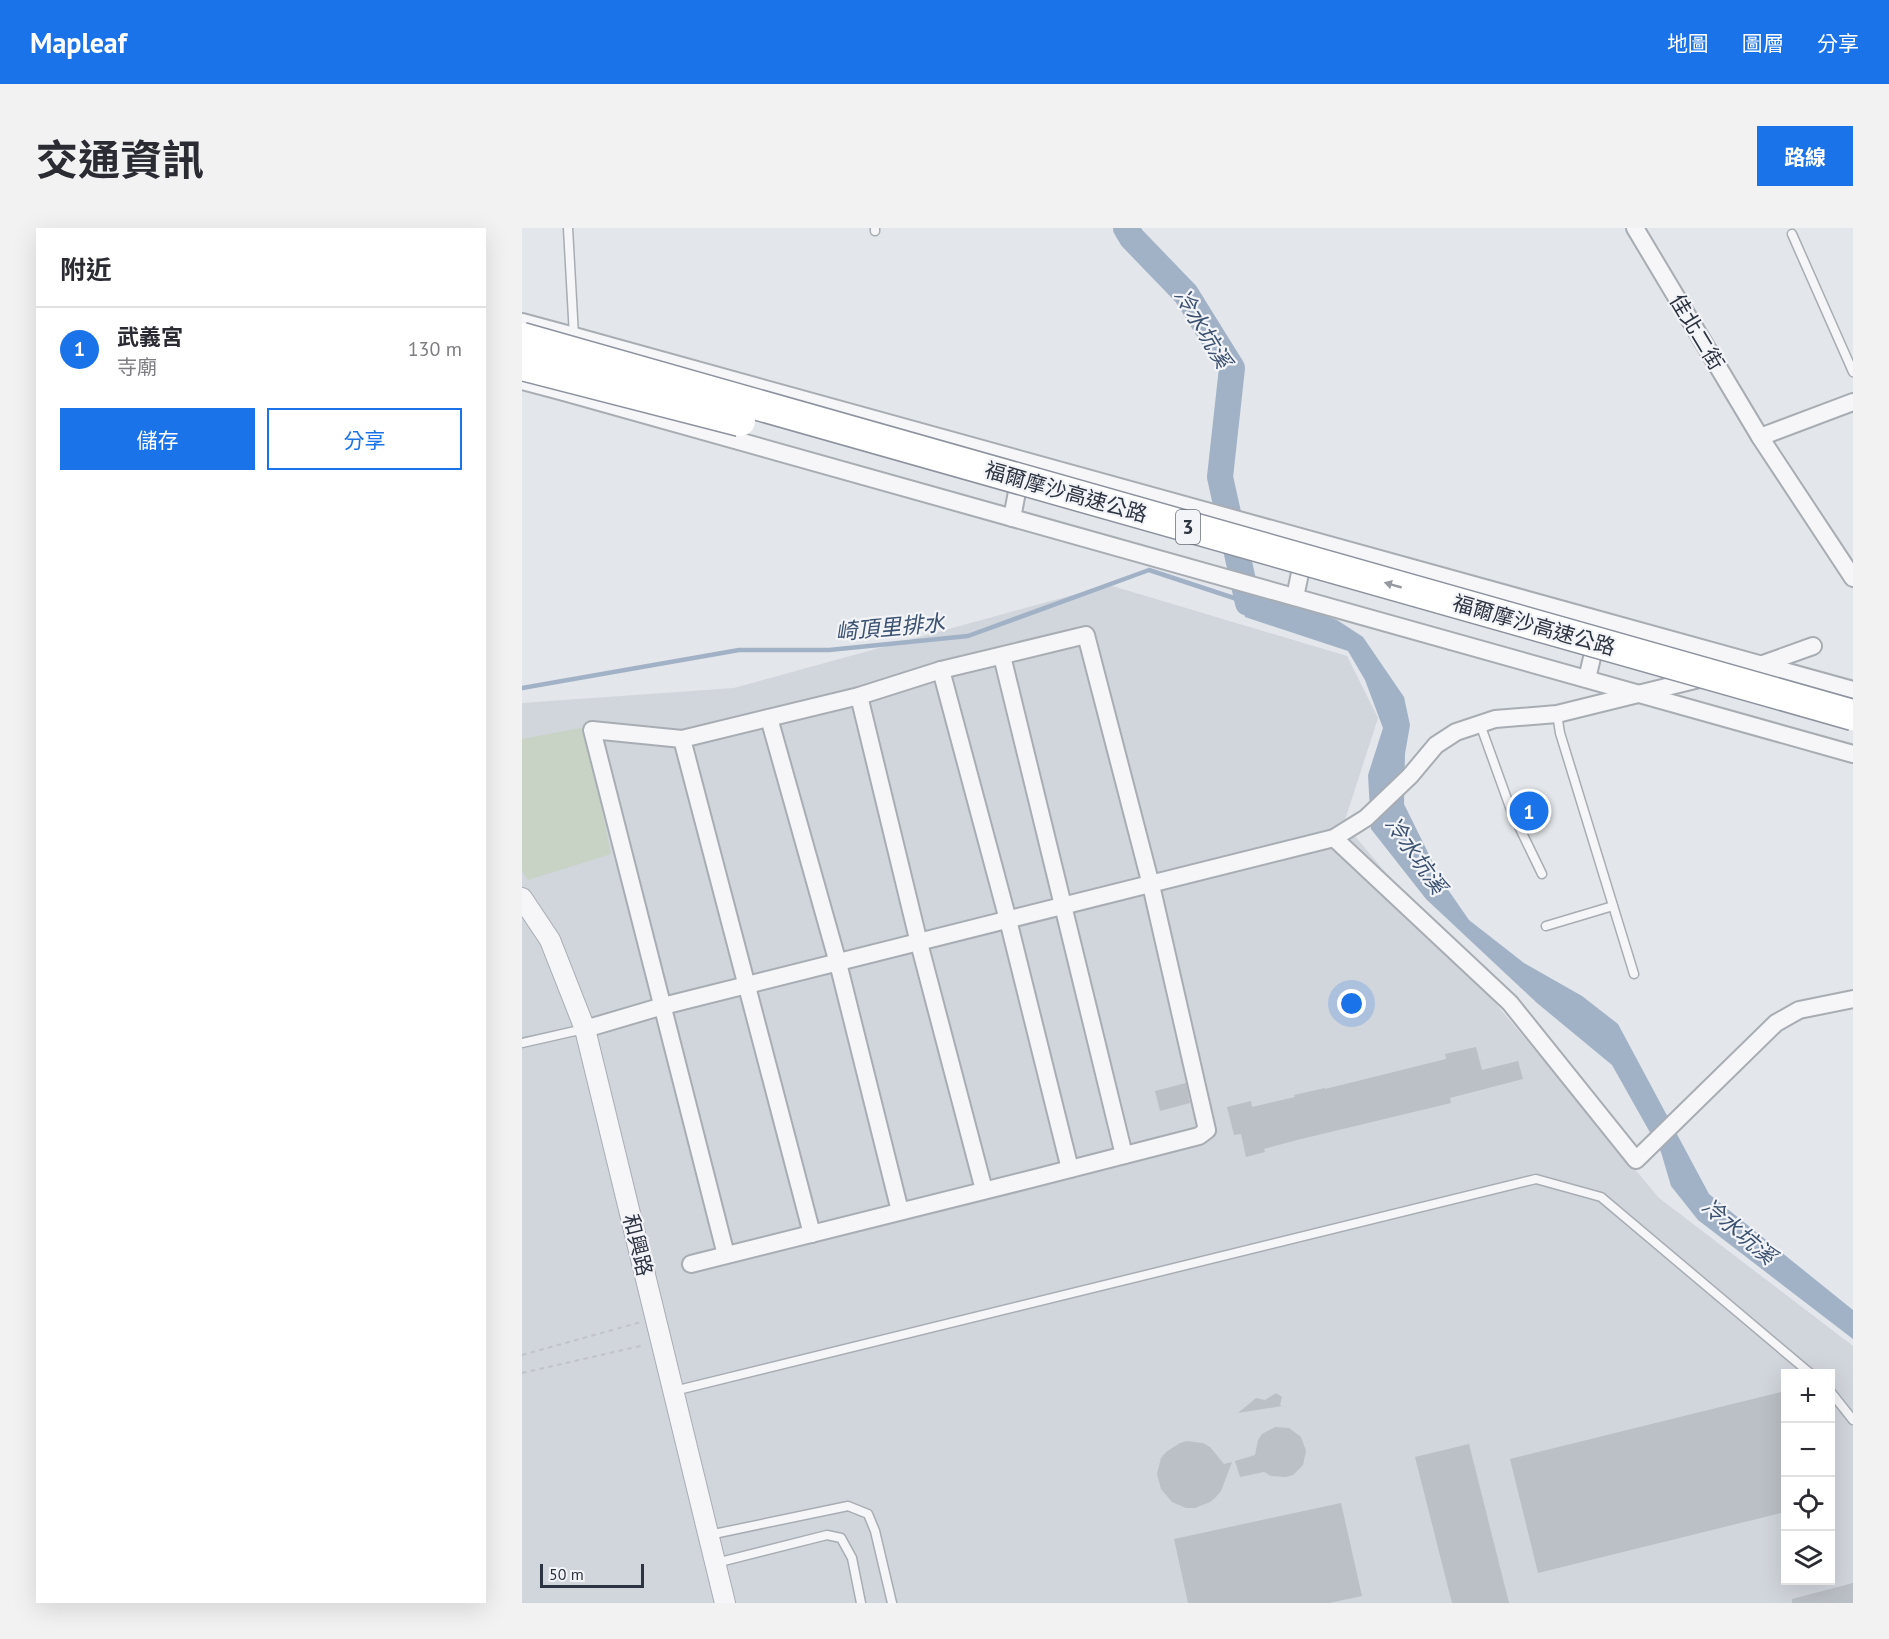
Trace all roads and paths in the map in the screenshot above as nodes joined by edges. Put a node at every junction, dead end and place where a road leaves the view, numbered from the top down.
1 (568, 228) edge
2 (1635, 228) edge
3 (1792, 234) dead end
4 (522, 322) edge
5 (574, 336) junction
6 (522, 338) edge
7 (522, 364) edge
8 (1853, 372) edge
9 (522, 381) edge
10 (564, 392) junction
11 (1853, 402) edge
12 (1760, 437) junction
13 (1024, 460) junction
14 (1012, 518) junction
15 (1307, 538) junction
16 (1853, 578) edge
17 (1294, 597) junction
18 (1601, 619) junction
19 (1813, 646) dead end
20 (1002, 656) junction
21 (1763, 664) junction
22 (941, 670) junction
23 (1587, 679) junction
24 (1853, 690) edge
25 (1637, 693) junction
26 (859, 696) junction
27 (1557, 714) junction
28 (1853, 715) edge
29 (769, 718) junction
30 (1480, 724) junction
31 (1853, 733) edge
32 (682, 738) junction
33 (1853, 754) edge
34 (1334, 838) junction
35 (1542, 874) dead end
36 (1151, 885) junction
37 (522, 898) edge
38 (1065, 906) junction
39 (1613, 906) junction
40 (1008, 920) junction
41 (1546, 926) dead end
42 (919, 942) junction
43 (838, 963) junction
44 (1634, 974) dead end
45 (748, 985) junction
46 (1853, 999) edge
47 (663, 1006) junction
48 (585, 1029) junction
49 (522, 1043) edge
50 (1124, 1155) junction
51 (1070, 1169) junction
52 (984, 1190) junction
53 (900, 1211) junction
54 (812, 1234) junction
55 (726, 1255) junction
56 (691, 1264) dead end
57 (641, 1322) dead end
58 (647, 1345) dead end
59 (522, 1355) edge
60 (1805, 1369) edge
61 (522, 1373) edge
62 (674, 1391) junction
63 (1835, 1397) edge
64 (1853, 1420) edge
65 (709, 1535) junction
66 (716, 1563) junction
67 (725, 1603) edge
68 (861, 1603) edge
69 (892, 1603) edge

1 - 5 lane
2 - 12 street, 佳北二街
3 - 8 lane
4 - 5 street
5 - 10 street
5 - 13 street
28 -> 6 highway, 福爾摩沙高速公路 / 3, bridge
7 - 31 highway, 福爾摩沙高速公路 / 3, bridge
9 - 10 street
10 - 14 street
11 - 12 street
12 - 16 street, 佳北二街
13 - 14 street
13 - 15 street
14 - 17 street
15 - 17 street
15 - 18 street
17 - 23 street
18 - 21 street
18 - 23 street
19 - 21 street
20 - 22 street
20 - 36 street
20 - 38 street
21 - 24 street
21 - 25 street
22 - 26 street
22 - 40 street
23 - 25 street
25 - 27 street
25 - 33 street
26 - 29 street
26 - 42 street
27 - 30 street
27 - 39 lane
29 - 32 street
29 - 43 street
30 - 34 street
30 - 35 lane
32 - 45 street
32 - 47 street
34 - 36 street
34 - 46 street
36 - 38 street
36 - 50 street
37 - 48 street, 和興路
38 - 40 street
38 - 50 street
39 - 41 lane
39 - 44 lane
40 - 42 street
40 - 51 street
42 - 43 street
42 - 52 street
43 - 45 street
43 - 53 street
45 - 47 street
45 - 54 street
47 - 48 street
47 - 55 street
48 - 49 lane
48 - 62 street, 和興路
50 - 51 street
51 - 52 street
52 - 53 street
53 - 54 street
54 - 55 street
55 - 56 street
57 - 59 path
58 - 61 path
60 - 62 lane
62 - 65 street, 和興路
63 - 64 lane
65 - 66 street, 和興路
65 - 69 lane
66 - 67 street, 和興路
66 - 68 lane

